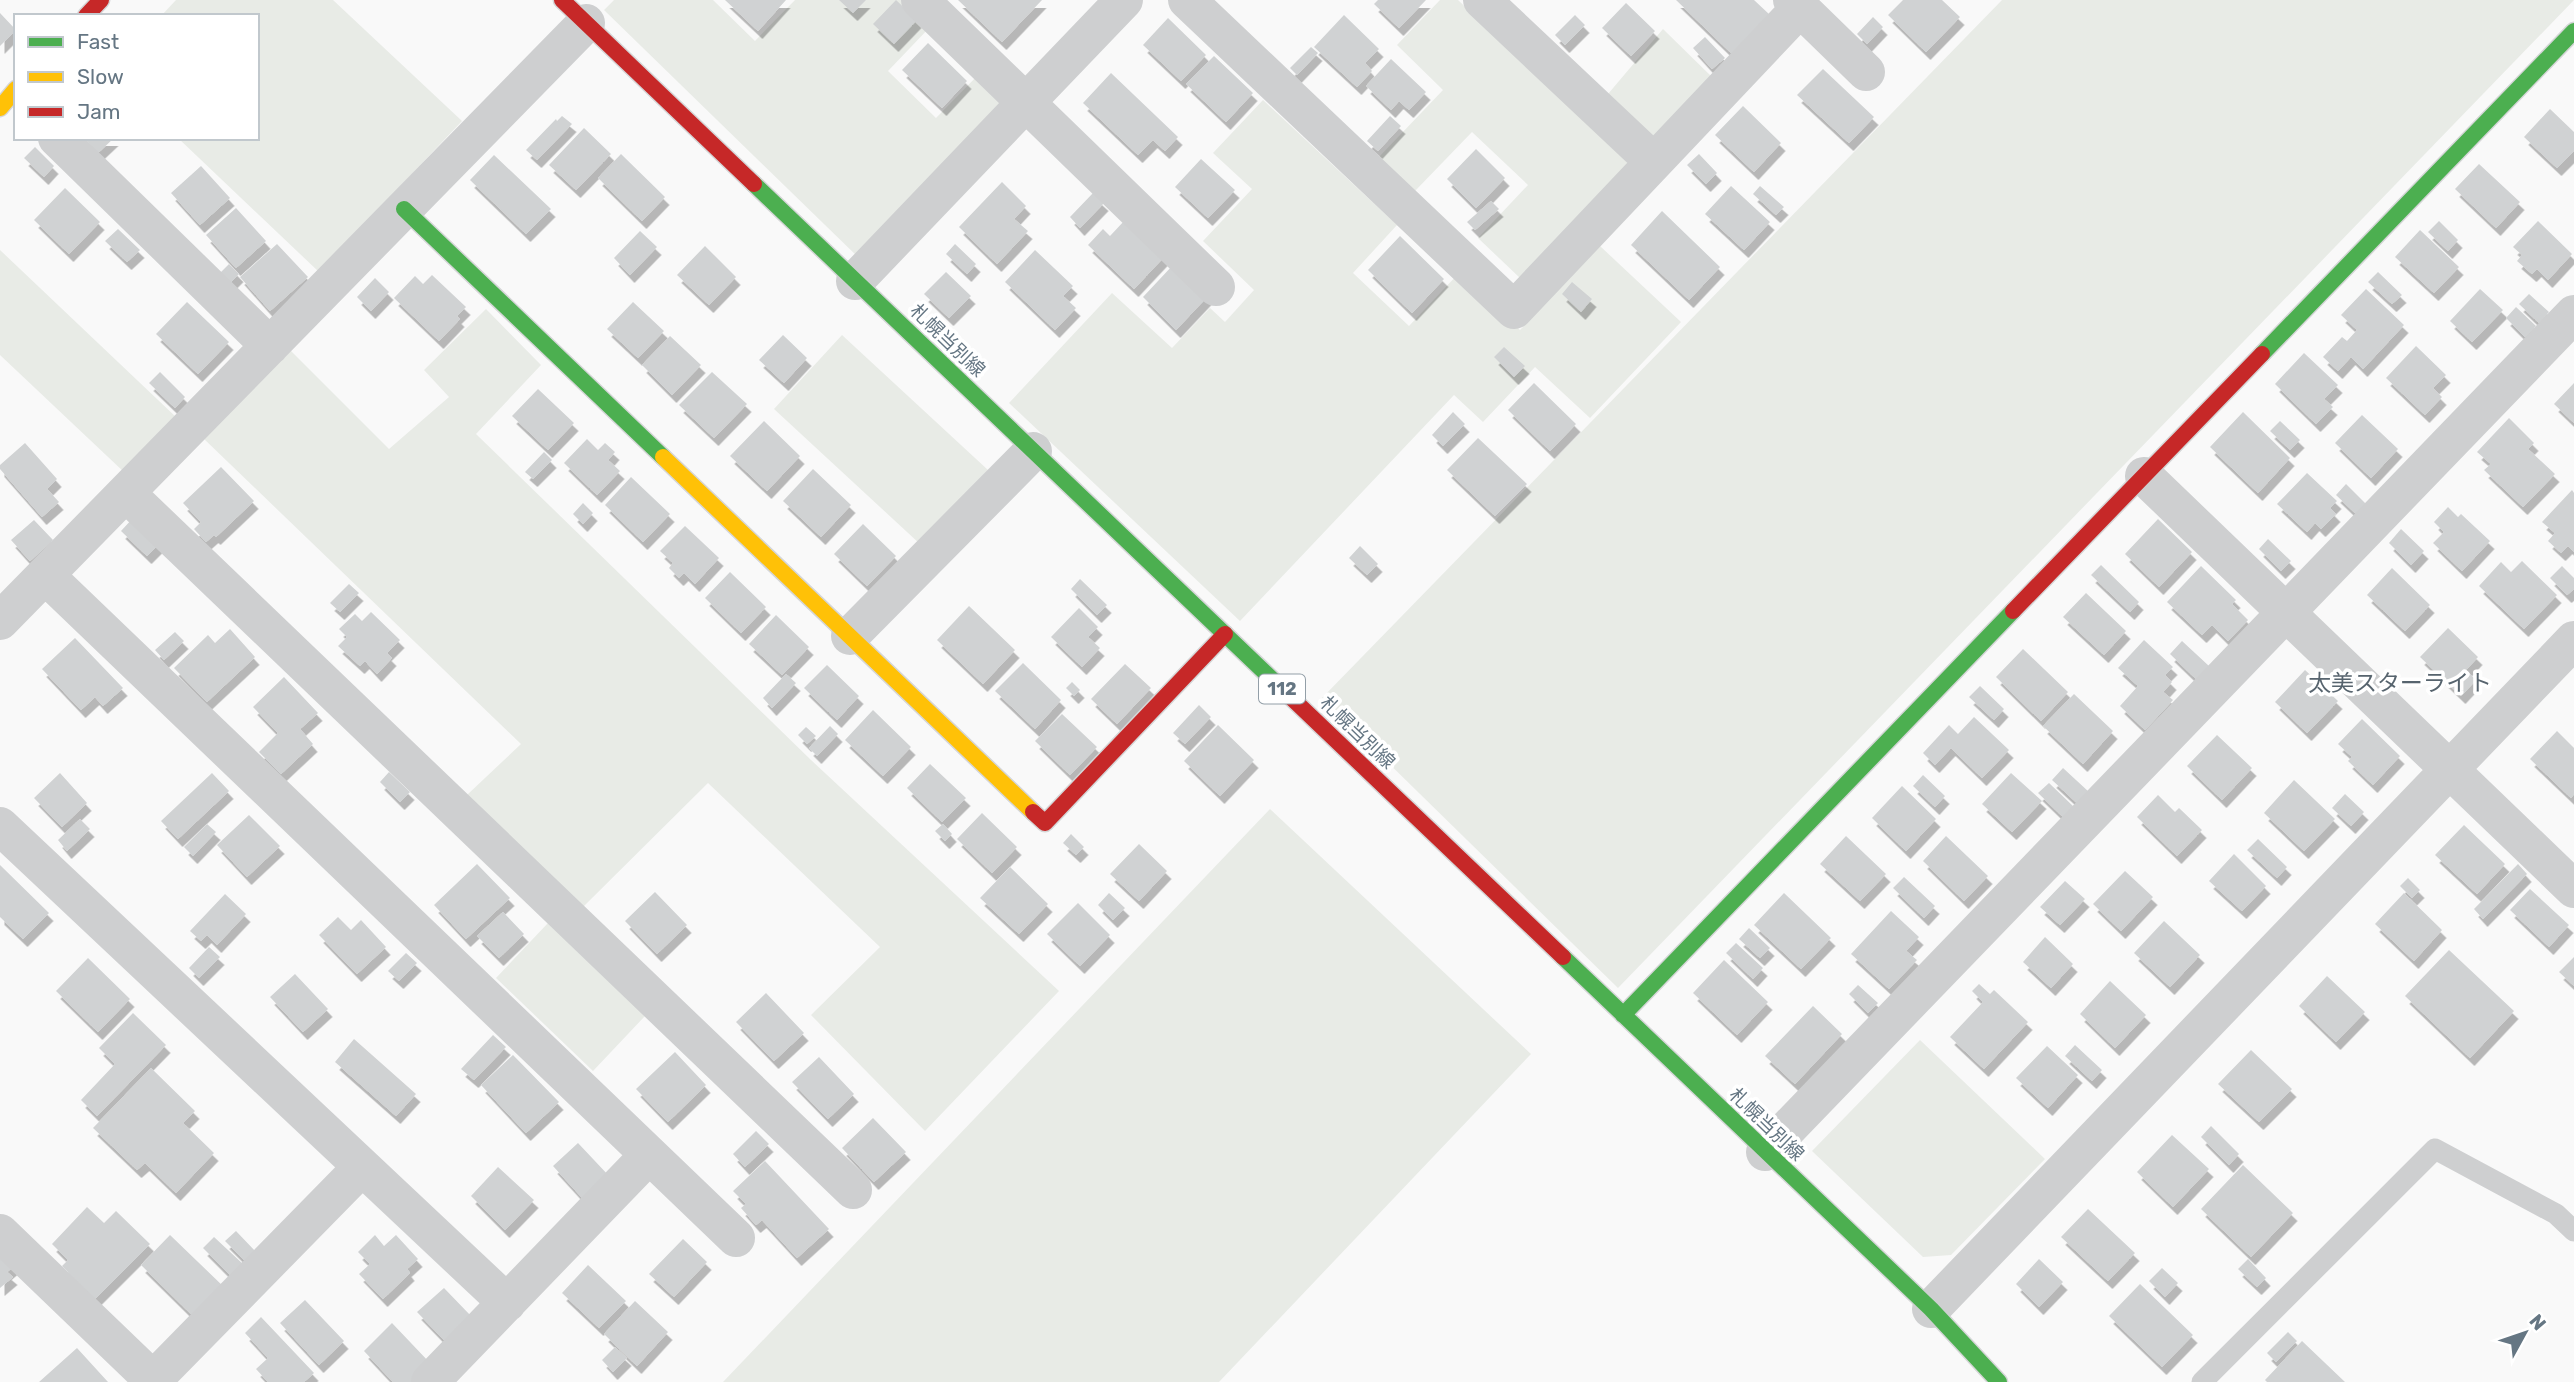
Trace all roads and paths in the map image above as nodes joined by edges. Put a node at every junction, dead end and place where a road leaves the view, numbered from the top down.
1 (101, 0) edge
2 (920, 0) edge
3 (1124, 0) edge
4 (1187, 0) edge
5 (1482, 0) edge
6 (1796, 4) edge
7 (574, 8) edge
8 (88, 14) edge
9 (2574, 31) edge
10 (1866, 72) dead end
11 (1026, 102) junction
12 (59, 140) edge
13 (1654, 162) junction
14 (404, 209) junction
15 (855, 281) junction
16 (1216, 287) dead end
17 (2574, 314) edge
18 (270, 346) junction
19 (1033, 451) junction
20 (2144, 476) junction
21 (126, 493) junction
22 (46, 575) junction
23 (2286, 613) junction
24 (0, 621) edge
25 (1225, 634) junction
26 (850, 636) junction
27 (2574, 640) edge
28 (2450, 769) junction
29 (0, 826) edge
30 (2574, 889) edge
31 (1623, 1015) junction
32 (1765, 1152) junction
33 (649, 1155) junction
34 (362, 1168) junction
35 (853, 1190) dead end
36 (2574, 1231) edge
37 (0, 1233) edge
38 (736, 1238) dead end
39 (507, 1303) junction
40 (1931, 1310) junction
41 (154, 1381) edge
42 (430, 1382) edge
43 (1999, 1382) edge
44 (2202, 1382) edge

1 - 8 street
2 - 11 street
3 - 11 street
4 - 13 street
5 - 13 street
6 - 10 street
6 - 13 street
7 - 14 street
7 - 15 street, 札幌当別線 / 112
9 - 20 street
11 - 15 street
11 - 16 street
12 - 18 street
14 - 18 street
14 - 26 street
15 - 19 street, 札幌当別線 / 112
17 - 23 street
18 - 21 street
19 - 25 street, 札幌当別線 / 112
19 - 26 street
20 - 23 street
20 - 31 street
21 - 22 street
21 - 35 street
22 - 24 street
22 - 33 street
23 - 28 street
23 - 32 street
25 - 26 street
25 - 31 street, 札幌当別線 / 112
27 - 28 street
28 - 30 street
28 - 40 street
29 - 34 street
31 - 32 street, 札幌当別線 / 112
32 - 40 street, 札幌当別線 / 112
33 - 38 street
33 - 39 street
34 - 39 street
34 - 41 street
36 - 44 lane
37 - 41 street
39 - 42 street
40 - 43 street, 札幌当別線 / 112

